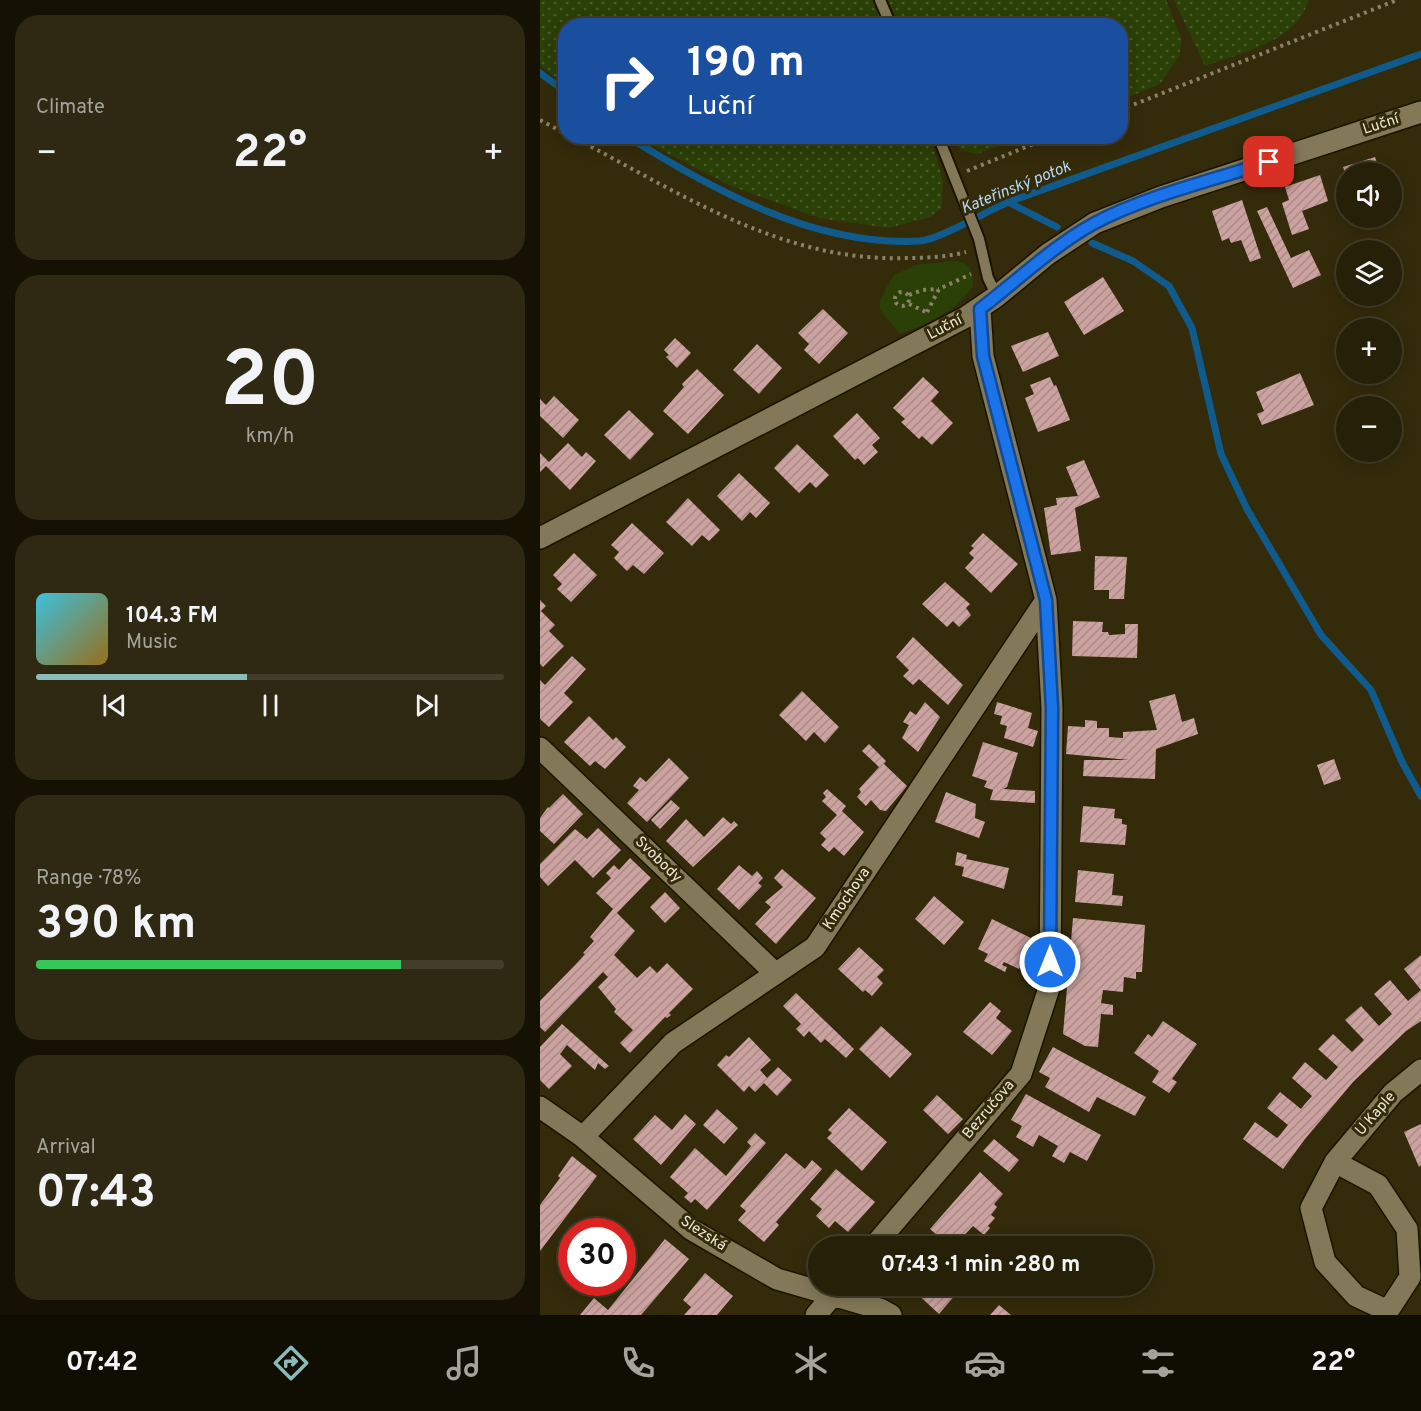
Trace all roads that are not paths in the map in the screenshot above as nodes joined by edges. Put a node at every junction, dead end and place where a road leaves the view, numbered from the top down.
1 (880, 0) edge
2 (888, 18) edge
3 (1421, 112) edge
4 (941, 144) edge
5 (988, 303) junction
6 (540, 538) edge
7 (1046, 600) junction
8 (540, 748) edge
9 (775, 973) junction
10 (1421, 1070) edge
11 (540, 1107) edge
12 (583, 1137) junction
13 (1335, 1162) junction
14 (883, 1236) edge
15 (808, 1285) edge
16 (833, 1296) edge
17 (849, 1296) edge
18 (1389, 1313) edge
19 (816, 1315) edge
20 (891, 1315) edge

1 - 2 lane
3 - 5 street, Luční
4 - 5 lane
5 - 6 street, Luční
5 - 7 street, Bezručova
7 - 9 street, Kmochova
7 - 14 street, Bezručova
8 - 9 street, Svobody
9 - 12 street, Kmochova
10 - 13 street, U Kaple
11 - 12 street, Slezská
12 - 15 street, Slezská
13 - 18 street, U Kaple
13 - 18 street, U Kaple
16 - 19 street
17 - 20 street, Slezská

